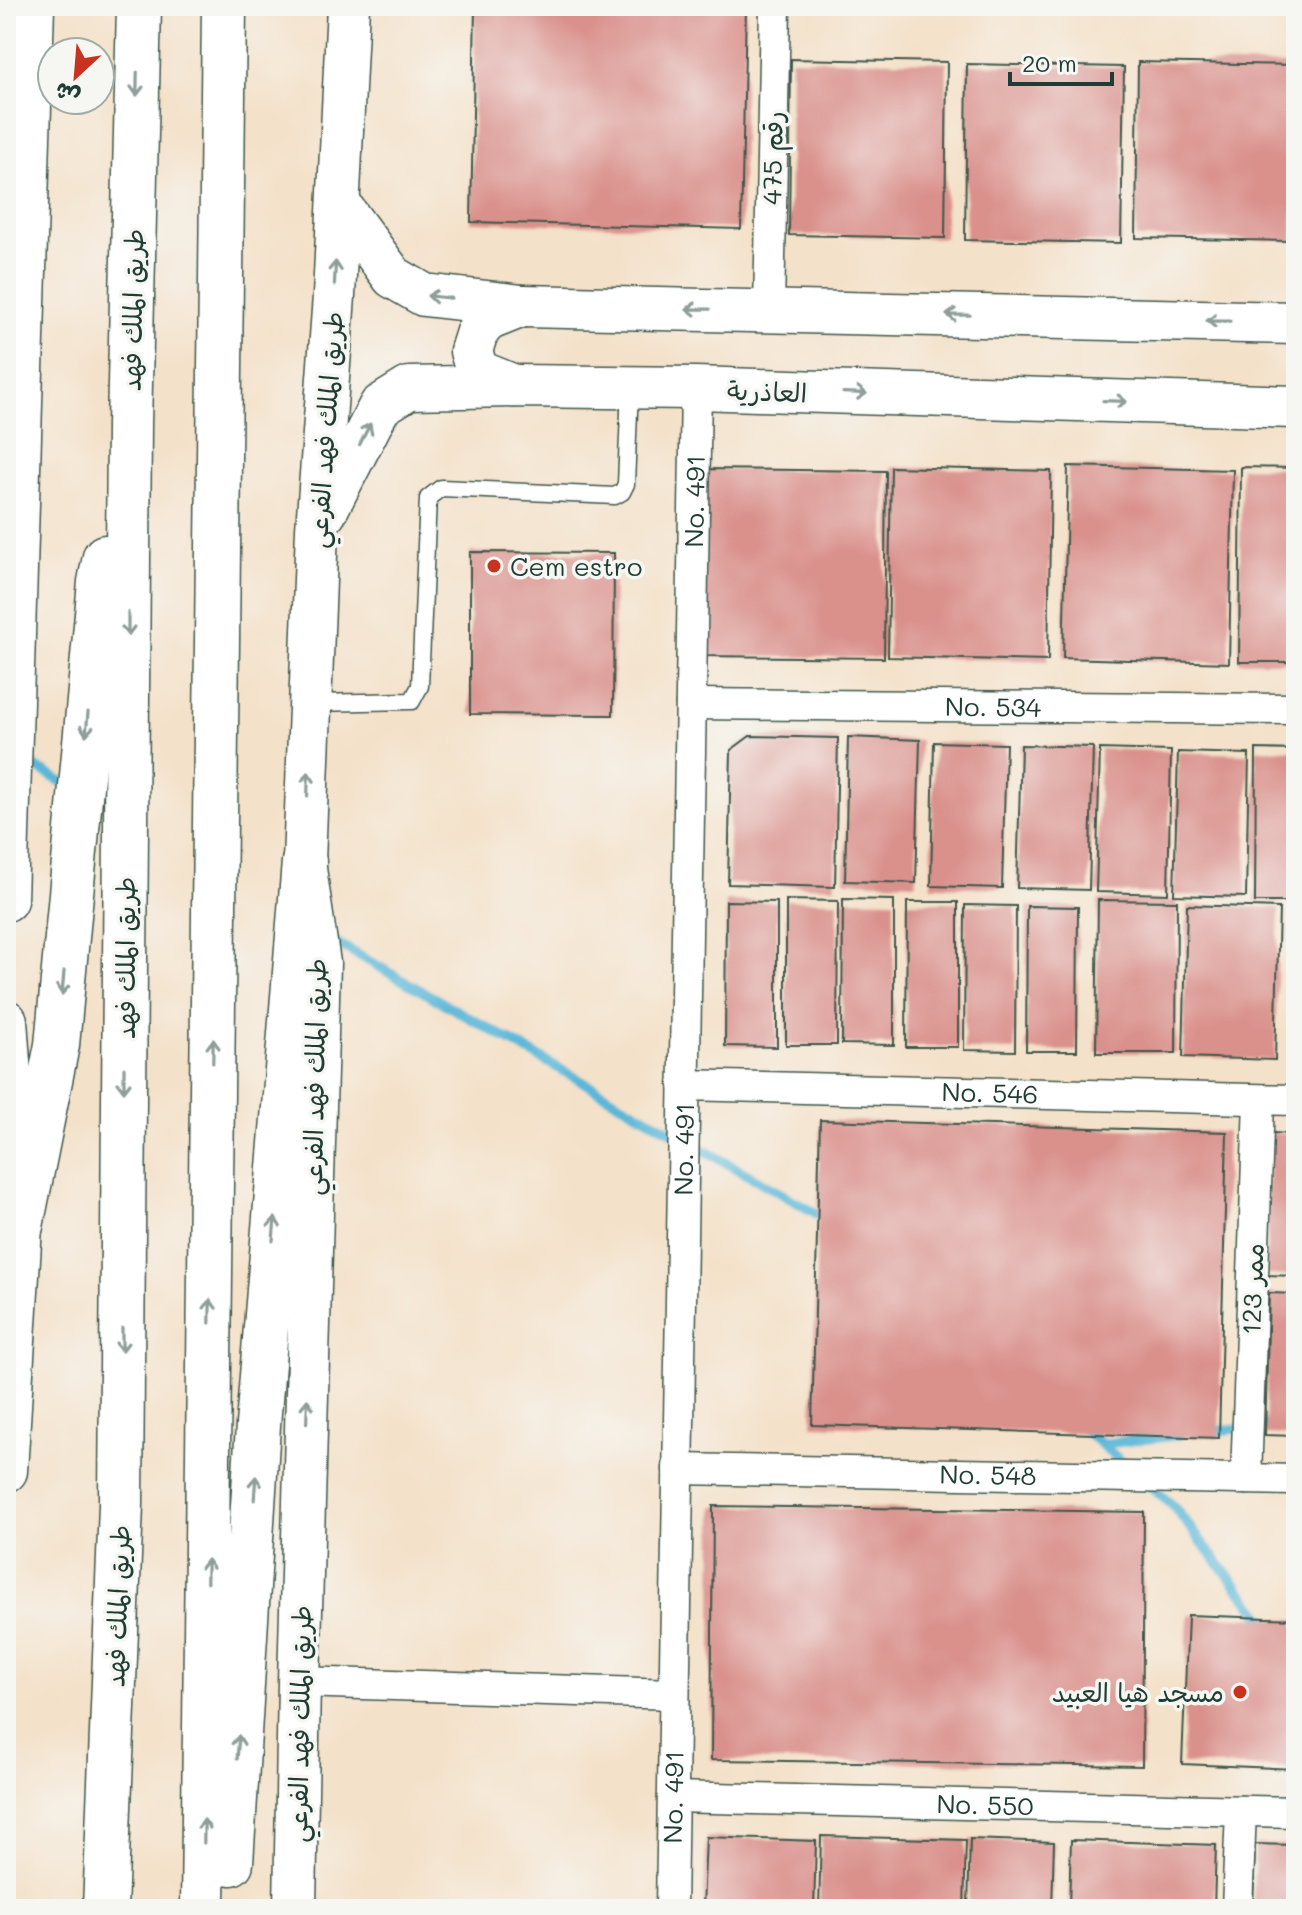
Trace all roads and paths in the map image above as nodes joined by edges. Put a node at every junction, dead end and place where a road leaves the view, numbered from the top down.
1 (33, 6) edge
2 (139, 6) edge
3 (224, 6) edge
4 (348, 6) edge
5 (775, 6) edge
6 (339, 204) junction
7 (522, 306) junction
8 (769, 310) junction
9 (1296, 323) edge
10 (514, 386) junction
11 (630, 388) junction
12 (696, 388) junction
13 (1296, 407) edge
14 (129, 425) junction
15 (317, 529) junction
16 (311, 703) junction
17 (691, 704) junction
18 (1296, 709) edge
19 (304, 862) junction
20 (6, 900) edge
21 (6, 1021) edge
22 (684, 1085) junction
23 (1259, 1100) junction
24 (1296, 1100) edge
25 (21, 1226) junction
26 (678, 1469) junction
27 (6, 1471) edge
28 (1246, 1479) junction
29 (1296, 1480) edge
30 (299, 1682) junction
31 (674, 1694) junction
32 (673, 1797) junction
33 (1241, 1811) junction
34 (1296, 1812) edge
35 (105, 1909) edge
36 (203, 1909) edge
37 (228, 1909) edge
38 (295, 1909) edge
39 (671, 1909) edge
40 (1237, 1909) edge

1 - 20 main road
2 -> 14 highway, طريق الملك فهد
36 -> 3 highway
4 - 6 main road, طريق الملك فهد الفرعي
5 - 8 street, رقم 475
7 -> 6 main road
15 -> 6 main road, طريق الملك فهد الفرعي
8 -> 7 main road
7 - 10 main road
9 -> 8 main road
10 - 11 main road, العاذرية
15 -> 10 main road, العاذرية
11 - 12 main road, العاذرية
11 - 16 lane
12 -> 13 main road, العاذرية
12 - 17 street, No. 491
14 -> 25 highway
14 -> 35 highway, طريق الملك فهد
15 - 16 main road, طريق الملك فهد الفرعي
19 -> 16 main road, طريق الملك فهد الفرعي
17 - 18 street, No. 534
17 - 22 street, No. 491
30 -> 19 main road, طريق الملك فهد الفرعي
37 -> 19 highway
21 - 25 main road
22 - 23 street, No. 546
22 - 26 street, No. 491
23 - 24 street, No. 546
23 - 28 street, ممر 123
25 - 27 main road
26 - 28 street, No. 548
26 - 31 street, No. 491
28 - 29 street, No. 548
30 - 31 street
30 - 38 main road, طريق الملك فهد الفرعي
31 - 32 street, No. 491
32 - 33 street, No. 550
32 - 39 street, No. 491
33 - 34 street, No. 550
33 - 40 street

